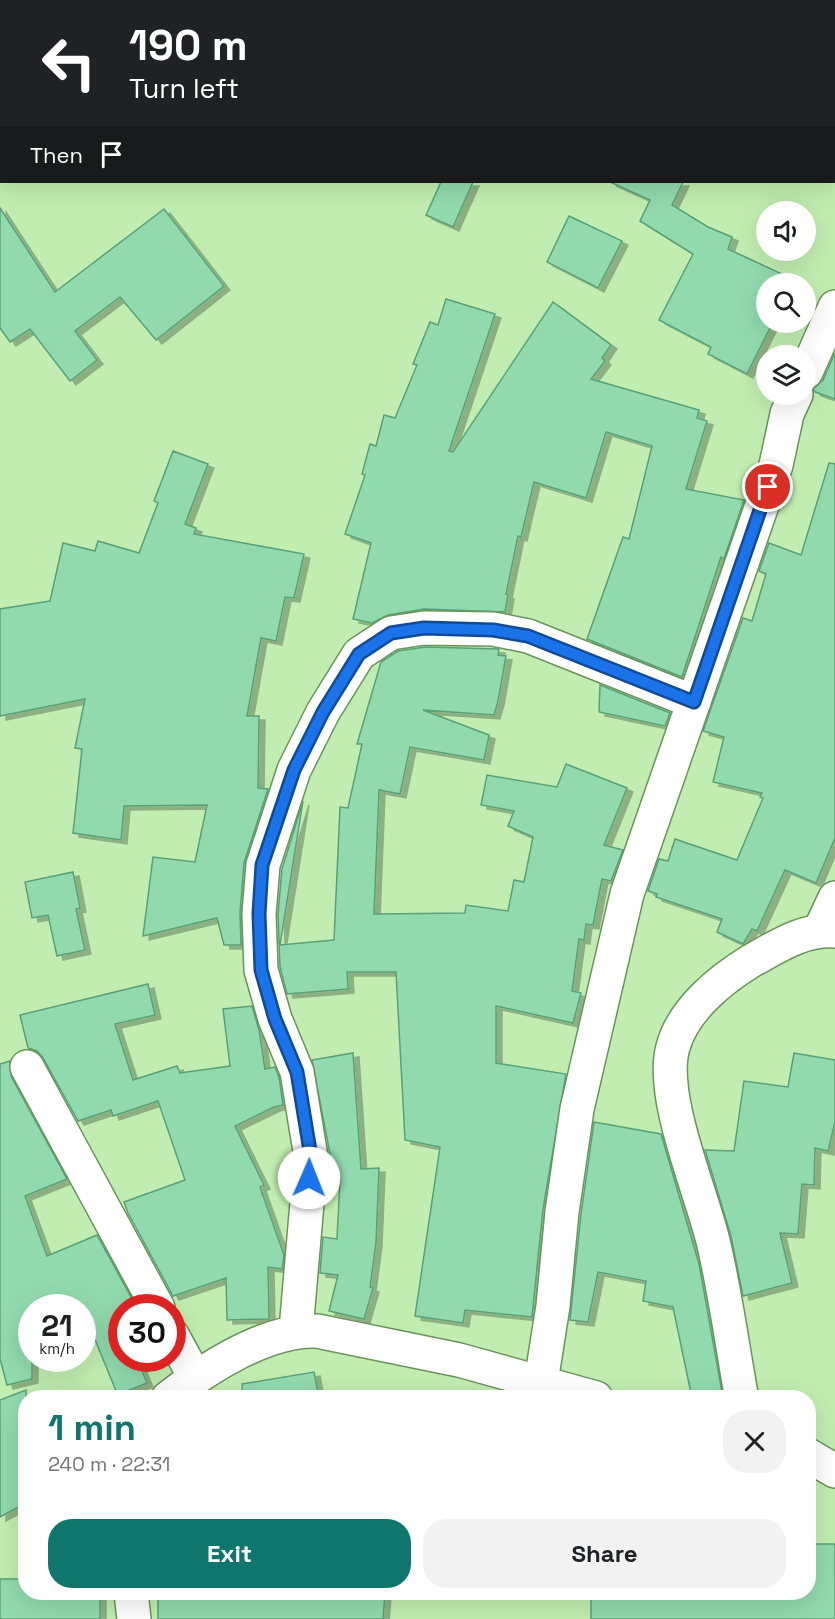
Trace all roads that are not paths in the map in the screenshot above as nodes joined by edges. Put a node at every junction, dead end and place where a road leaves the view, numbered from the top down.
1 (835, 307) edge
2 (816, 350) edge
3 (791, 405) edge
4 (694, 702) junction
5 (835, 898) edge
6 (827, 931) edge
7 (27, 1067) dead end
8 (150, 1294) edge
9 (296, 1330) junction
10 (186, 1361) edge
11 (195, 1377) junction
12 (541, 1382) junction
13 (178, 1390) edge
14 (568, 1390) edge
15 (741, 1390) edge
16 (816, 1460) edge
17 (835, 1471) edge
18 (132, 1600) edge
19 (134, 1619) edge

1 - 2 street
3 - 4 street
4 - 9 street
4 - 12 street
5 - 6 street
6 - 15 street
7 - 8 street
9 - 11 street
9 - 12 street
10 - 11 street
11 - 13 street
12 - 14 street
16 - 17 street
18 - 19 street

